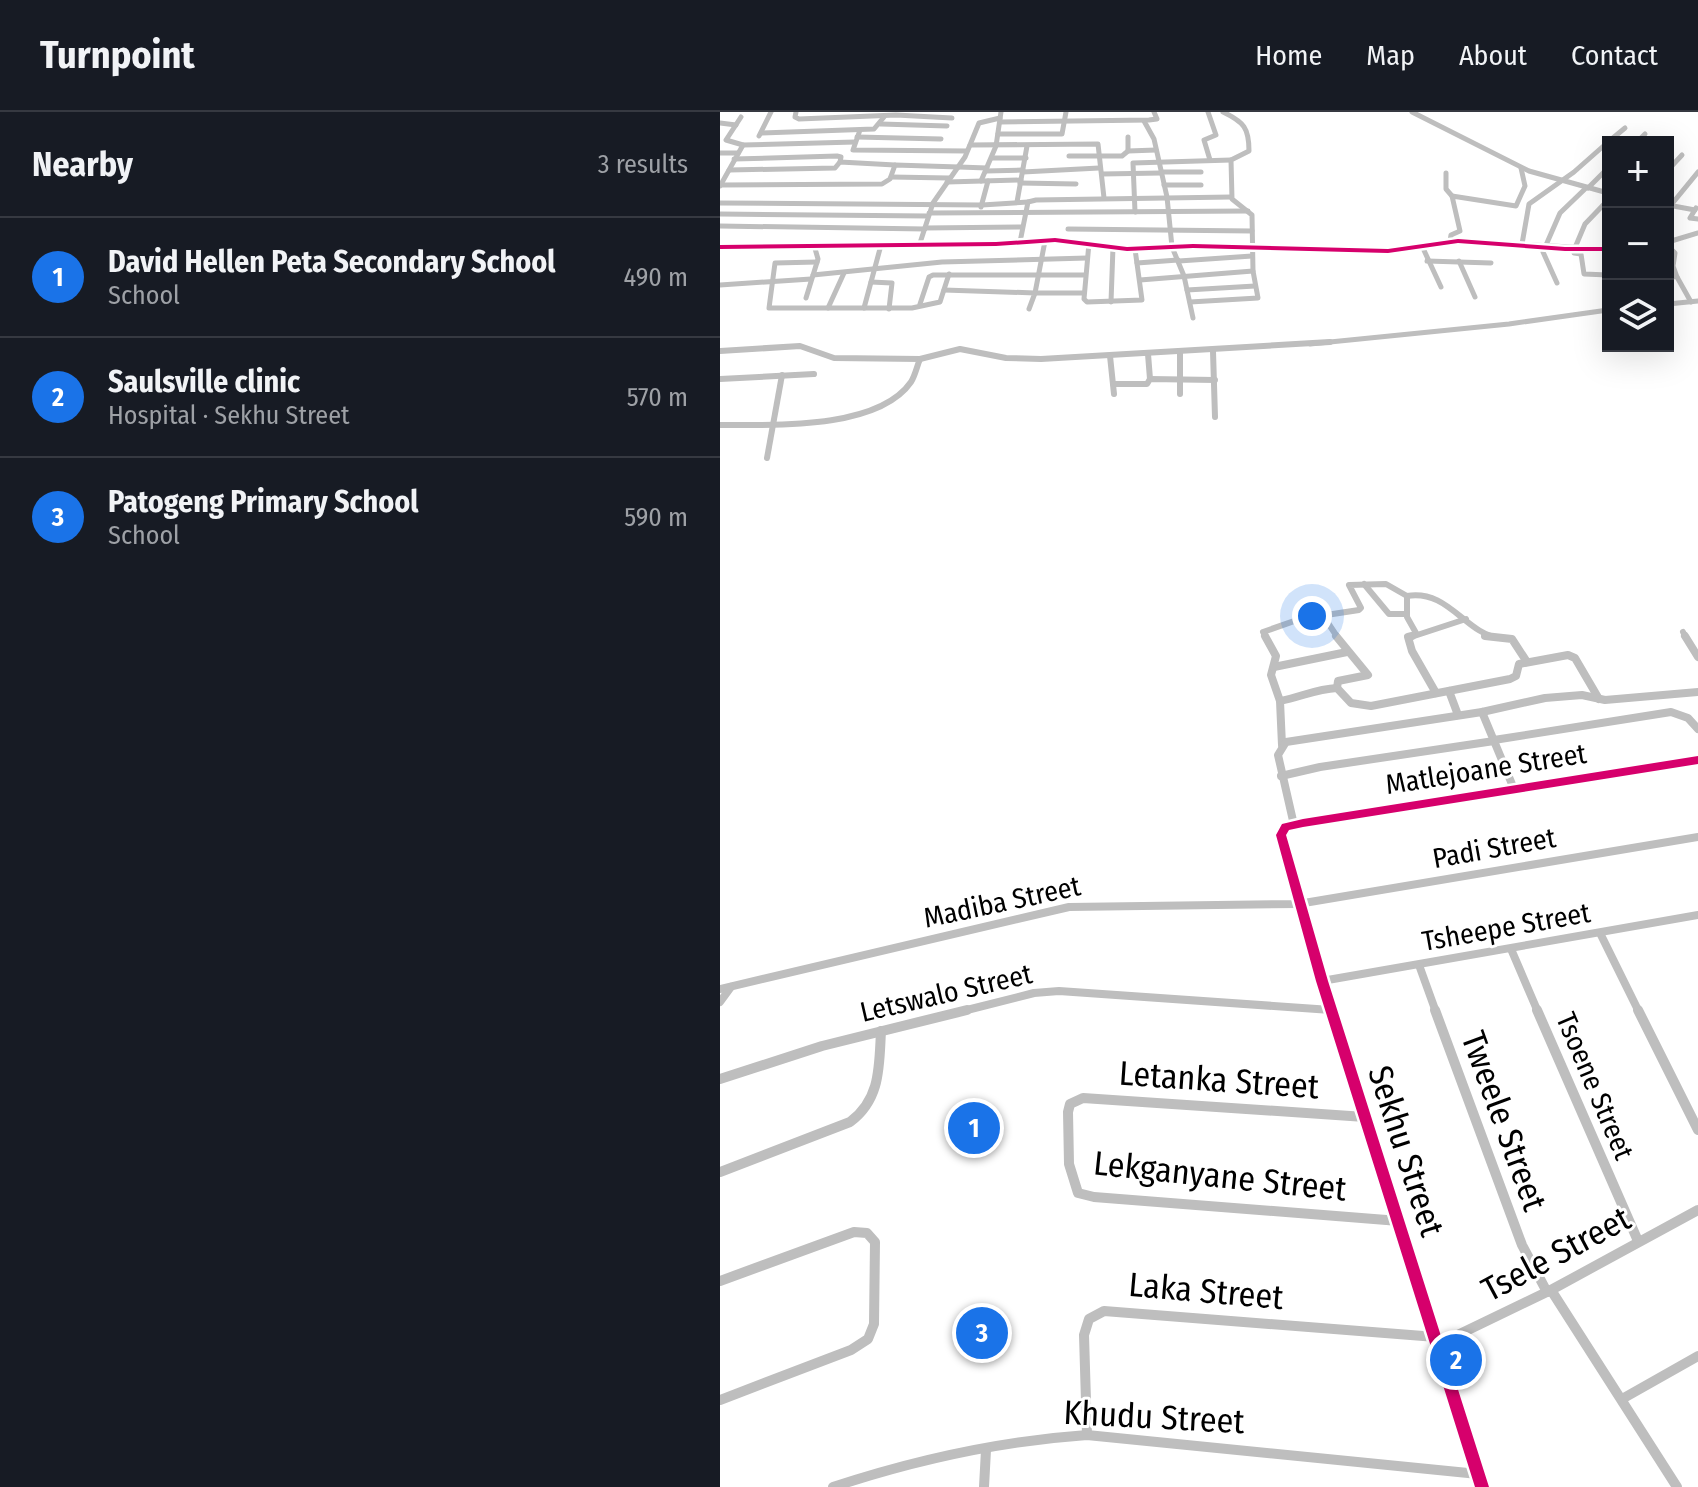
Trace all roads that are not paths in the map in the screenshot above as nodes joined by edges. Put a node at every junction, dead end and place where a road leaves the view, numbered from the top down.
1 (771, 112) edge
2 (796, 112) edge
3 (824, 112) edge
4 (1066, 112) edge
5 (1154, 112) edge
6 (1208, 112) edge
7 (1223, 112) edge
8 (1412, 112) edge
9 (906, 114) edge
10 (874, 115) edge
11 (953, 115) edge
12 (741, 117) dead end
13 (884, 117) junction
14 (1000, 117) edge
15 (821, 119) junction
16 (1144, 121) junction
17 (1065, 122) junction
18 (720, 123) edge
19 (881, 124) junction
20 (736, 125) junction
21 (947, 126) junction
22 (1625, 128) dead end
23 (860, 130) junction
24 (817, 131) junction
25 (761, 133) junction
26 (998, 134) junction
27 (1615, 136) edge
28 (723, 137) edge
29 (1128, 137) dead end
30 (941, 139) junction
31 (856, 140) junction
32 (814, 143) junction
33 (1069, 144) junction
34 (743, 145) junction
35 (756, 145) junction
36 (996, 146) junction
37 (1027, 146) junction
38 (1602, 147) edge
39 (969, 148) junction
40 (1156, 150) junction
41 (935, 151) junction
42 (1128, 151) junction
43 (720, 153) edge
44 (1682, 155) dead end
45 (736, 156) junction
46 (1069, 156) junction
47 (1097, 156) junction
48 (992, 158) junction
49 (1026, 158) junction
50 (1199, 160) junction
51 (1210, 160) junction
52 (1231, 160) junction
53 (840, 162) junction
54 (1158, 162) junction
55 (1674, 164) edge
56 (895, 165) junction
57 (720, 166) edge
58 (959, 167) junction
59 (730, 168) junction
60 (1521, 168) junction
61 (986, 170) junction
62 (1023, 171) junction
63 (1071, 171) junction
64 (1100, 171) junction
65 (1201, 172) junction
66 (1698, 172) edge
67 (1134, 173) junction
68 (1161, 173) junction
69 (1446, 173) dead end
70 (1602, 174) edge
71 (891, 177) junction
72 (948, 180) junction
73 (984, 181) junction
74 (1560, 181) junction
75 (1020, 182) junction
76 (1076, 184) junction
77 (721, 185) edge
78 (1164, 185) junction
79 (1201, 185) junction
80 (1587, 188) junction
81 (1602, 192) edge
82 (1452, 196) junction
83 (1136, 197) junction
84 (1167, 197) junction
85 (1201, 197) junction
86 (1231, 197) junction
87 (1078, 198) junction
88 (1104, 198) junction
89 (1674, 200) edge
90 (1017, 202) junction
91 (1028, 202) junction
92 (720, 203) edge
93 (933, 203) junction
94 (982, 205) junction
95 (1674, 205) edge
96 (1602, 206) edge
97 (1696, 208) edge
98 (1248, 211) junction
99 (1135, 212) junction
100 (1169, 212) junction
101 (980, 213) junction
102 (1025, 213) junction
103 (1074, 213) junction
104 (720, 214) edge
105 (929, 215) junction
106 (1698, 219) edge
107 (720, 226) edge
108 (799, 226) junction
109 (835, 227) junction
110 (1022, 227) junction
111 (925, 228) junction
112 (1068, 229) junction
113 (1128, 230) junction
114 (1170, 230) junction
115 (1252, 231) junction
116 (1698, 233) edge
117 (1063, 240) junction
118 (1045, 241) junction
119 (1450, 241) junction
120 (1020, 242) junction
121 (1674, 242) edge
122 (920, 243) junction
123 (1089, 243) junction
124 (788, 244) junction
125 (980, 244) junction
126 (1522, 244) junction
127 (814, 245) junction
128 (826, 245) junction
129 (881, 245) junction
130 (1422, 246) junction
131 (720, 247) edge
132 (1113, 247) junction
133 (1172, 247) junction
134 (1546, 248) junction
135 (1131, 249) junction
136 (1565, 249) junction
137 (1602, 249) edge
138 (1574, 250) junction
139 (1252, 252) junction
140 (1087, 258) junction
141 (1044, 259) junction
142 (977, 260) junction
143 (1178, 261) junction
144 (1427, 261) junction
145 (1459, 261) junction
146 (817, 262) junction
147 (1137, 263) junction
148 (1491, 263) dead end
149 (1674, 269) edge
150 (873, 270) junction
151 (1253, 271) junction
152 (844, 273) junction
153 (976, 273) junction
154 (949, 274) junction
155 (1085, 275) junction
156 (1602, 275) edge
157 (1040, 276) junction
158 (1184, 276) junction
159 (812, 277) junction
160 (1674, 277) edge
161 (1677, 277) junction
162 (1140, 280) junction
163 (871, 282) junction
164 (770, 283) junction
165 (1557, 283) dead end
166 (720, 285) edge
167 (1255, 286) junction
168 (1441, 287) dead end
169 (944, 290) junction
170 (1187, 290) junction
171 (1035, 293) junction
172 (1084, 293) junction
173 (1475, 297) dead end
174 (806, 298) dead end
175 (1694, 301) edge
176 (1111, 302) junction
177 (1190, 302) junction
178 (1674, 303) edge
179 (920, 304) junction
180 (828, 308) junction
181 (864, 308) junction
182 (889, 309) junction
183 (1029, 309) dead end
184 (1602, 311) edge
185 (1193, 318) dead end
186 (720, 351) edge
187 (1213, 351) junction
188 (1180, 353) junction
189 (1148, 354) junction
190 (1110, 356) junction
191 (919, 362) junction
192 (814, 374) dead end
193 (782, 375) junction
194 (720, 379) edge
195 (1150, 379) junction
196 (1180, 379) junction
197 (1215, 380) junction
198 (1113, 384) junction
199 (1114, 394) dead end
200 (1180, 394) dead end
201 (1215, 417) dead end
202 (773, 424) junction
203 (720, 425) edge
204 (767, 458) dead end
205 (1364, 584) junction
206 (1407, 596) junction
207 (1381, 606) junction
208 (1361, 608) junction
209 (1406, 614) junction
210 (1324, 617) junction
211 (1466, 619) junction
212 (1683, 632) dead end
213 (1416, 633) junction
214 (1347, 652) junction
215 (1698, 657) edge
216 (1527, 662) junction
217 (1274, 667) junction
218 (1337, 688) junction
219 (1449, 691) junction
220 (1698, 692) edge
221 (1436, 693) junction
222 (1599, 699) junction
223 (1280, 701) junction
224 (1482, 712) junction
225 (1458, 715) junction
226 (1698, 729) edge
227 (1494, 741) junction
228 (1282, 745) junction
229 (1698, 760) edge
230 (1281, 776) junction
231 (1514, 789) junction
232 (1294, 825) junction
233 (1283, 831) joint
234 (1698, 837) edge
235 (1298, 904) junction
236 (1698, 915) edge
237 (1600, 933) junction
238 (1511, 949) junction
239 (1419, 965) junction
240 (1322, 981) junction
241 (731, 987) junction
242 (720, 989) edge
243 (720, 1002) edge
244 (1331, 1010) junction
245 (881, 1031) junction
246 (720, 1079) edge
247 (1070, 1104) joint
248 (1365, 1117) junction
249 (1698, 1130) edge
250 (720, 1172) edge
251 (1698, 1210) edge
252 (1399, 1221) junction
253 (1638, 1241) junction
254 (720, 1281) edge
255 (1549, 1291) junction
256 (1438, 1340) junction
257 (1698, 1356) edge
258 (1622, 1399) junction
259 (720, 1400) edge
260 (1087, 1435) junction
261 (986, 1450) junction
262 (1478, 1474) junction
263 (833, 1487) edge
264 (984, 1487) edge
265 (1482, 1487) edge
266 (1677, 1487) edge

1 - 25 street
2 - 15 street
3 - 15 street
4 - 17 street
5 - 16 street
6 - 51 street
7 - 52 street
8 - 60 street
9 - 11 street
9 - 13 street
10 - 13 street
10 - 15 street
11 - 21 street
12 - 20 street
13 - 19 street
14 - 17 street
14 - 26 street
14 - 39 street
15 - 24 street
16 - 17 street
16 - 40 street
17 - 26 street
18 - 20 street
19 - 21 street
19 - 23 street
20 - 28 street
21 - 30 street
22 - 27 street
23 - 24 street
23 - 31 street
24 - 25 street
24 - 32 street
25 - 35 street
26 - 36 street
28 - 34 street
29 - 42 street
30 - 31 street
30 - 41 street
31 - 32 street
31 - 41 street
32 - 35 street
33 - 37 street
33 - 46 street
33 - 47 street
34 - 35 street
34 - 45 street
36 - 37 street
36 - 39 street
36 - 48 street
37 - 49 street
38 - 74 street
39 - 41 street
39 - 58 street
40 - 42 street
40 - 54 street
42 - 47 street
43 - 45 street
44 - 55 street
45 - 53 street
45 - 59 street
46 - 47 street
46 - 63 street
47 - 64 street
48 - 49 street
48 - 61 street
49 - 62 street
50 - 51 street
50 - 54 street
50 - 65 street
51 - 52 street
52 - 86 street
53 - 56 street
53 - 59 street
54 - 67 street
54 - 68 street
56 - 58 street
56 - 71 street
57 - 59 street
58 - 61 street
58 - 72 street
59 - 77 street
60 - 74 street
60 - 82 street
61 - 62 street
61 - 73 street
62 - 63 street
62 - 75 street
63 - 64 street
63 - 76 street
64 - 67 street
64 - 88 street
65 - 68 street
65 - 79 street
66 - 89 street
67 - 68 street
67 - 83 street
68 - 78 street
69 - 82 street
70 - 80 street
71 - 72 street
71 - 77 street
72 - 73 street
72 - 93 street
73 - 75 street
73 - 94 street
74 - 80 street
74 - 126 street
75 - 76 street
75 - 90 street
76 - 87 street
78 - 79 street
78 - 84 street
79 - 85 street
80 - 81 street
80 - 134 street
82 - 119 street
83 - 84 street
83 - 88 street
83 - 99 street
84 - 85 street
84 - 100 street
85 - 86 street
86 - 98 street
87 - 88 street
87 - 91 street
87 - 103 street
90 - 91 street
90 - 94 street
91 - 102 street
92 - 93 street
93 - 94 street
93 - 105 street
94 - 101 street
95 - 97 street
96 - 138 street
97 - 106 street
98 - 100 street
98 - 115 street
99 - 100 street
99 - 103 street
100 - 114 street
101 - 102 street
101 - 105 street
102 - 103 street
102 - 110 street
103 - 112 street
104 - 105 street
105 - 111 street
107 - 108 street
108 - 109 street
108 - 124 street
109 - 111 street
109 - 128 street
110 - 111 street
110 - 120 street
111 - 122 street
112 - 113 street
112 - 117 street
113 - 114 street
113 - 135 street
114 - 115 street
114 - 133 street
115 - 139 street
116 - 121 street
117 - 118 street
117 - 123 street
118 - 120 street
118 - 141 street
119 - 126 street
119 - 130 street
120 - 125 street
122 - 125 street
122 - 129 street
123 - 132 street
123 - 140 street
124 - 127 street
124 - 131 street
125 - 142 street
126 - 134 street
127 - 128 street
127 - 146 street
128 - 129 street
129 - 150 street
130 - 139 street
130 - 144 street
132 - 135 street
132 - 176 street
133 - 135 street
133 - 139 street
133 - 143 street
134 - 136 street
134 - 165 street
135 - 147 street
136 - 138 street
136 - 156 street
137 - 138 street
139 - 143 street
139 - 151 street
140 - 141 street
140 - 155 street
141 - 142 street
141 - 157 street
142 - 150 street
142 - 153 street
143 - 147 street
143 - 158 street
144 - 145 street
144 - 168 street
145 - 148 street
145 - 173 street
146 - 159 street
146 - 164 street
147 - 162 street
149 - 161 street
150 - 152 street
150 - 163 street
151 - 158 street
151 - 167 street
152 - 159 street
152 - 180 street
153 - 154 street
153 - 157 street
154 - 169 street
154 - 179 street
155 - 157 street
155 - 172 street
157 - 171 street
158 - 162 street
158 - 170 street
159 - 164 street
159 - 174 street
160 - 161 street
161 - 175 street
162 - 176 street
163 - 181 street
163 - 182 street
164 - 166 street
164 - 180 street
167 - 170 street
167 - 177 street
169 - 171 street
169 - 179 street
170 - 177 street
171 - 172 street
171 - 183 street
172 - 176 street
175 - 178 street
177 - 185 street
179 - 182 street
180 - 181 street
181 - 182 street
184 - 187 street
186 - 191 street
187 - 188 street
187 - 197 street
188 - 189 street
188 - 196 street
189 - 190 street
189 - 195 street
190 - 191 street
190 - 198 street
191 - 202 street
192 - 193 street
193 - 194 street
193 - 202 street
195 - 196 street
195 - 198 street
196 - 197 street
196 - 200 street
197 - 201 street
198 - 199 street
202 - 203 street
202 - 204 street
205 - 206 street
205 - 207 street
205 - 208 street
206 - 209 street
206 - 211 street
207 - 208 street
207 - 209 street
208 - 210 street
209 - 213 street
210 - 214 street
210 - 217 street
211 - 213 street
211 - 216 street
212 - 215 street
213 - 221 street
214 - 217 street
214 - 218 street
216 - 219 street
216 - 222 street
217 - 223 street
218 - 221 street
218 - 223 street
219 - 221 street
219 - 225 street
220 - 222 street
222 - 224 street
223 - 228 street
224 - 225 street
224 - 227 street
225 - 228 street
226 - 227 street
227 - 230 street
227 - 231 street
228 - 230 street
229 - 231 street, Matlejoane Street
230 - 232 street
231 - 232 street, Matlejoane Street
232 - 233 street, Matlejoane Street
233 - 235 street, Sekhu Street
234 - 235 street, Padi Street
235 - 240 street, Sekhu Street
235 - 241 street, Madiba Street
236 - 237 street, Tsheepe Street
237 - 238 street, Tsheepe Street
237 - 249 street
238 - 239 street, Tsheepe Street
238 - 253 street, Tsoene Street
239 - 240 street, Tsheepe Street
239 - 255 street, Tweele Street
240 - 244 street, Sekhu Street
241 - 242 street, Madiba Street
241 - 243 street
244 - 245 street, Letswalo Street
244 - 248 street, Sekhu Street
245 - 246 street, Letswalo Street
245 - 250 street
247 - 248 street, Letanka Street
247 - 252 street, Lekganyane Street
248 - 252 street, Sekhu Street
251 - 253 street, Tsele Street
252 - 256 street, Sekhu Street
253 - 255 street, Tsele Street
254 - 259 street
255 - 256 street, Tsele Street
255 - 258 street, Tweele Street
256 - 260 street, Laka Street
256 - 262 street, Sekhu Street
257 - 258 street
258 - 266 street, Tweele Street
260 - 261 street, Khudu Street
260 - 262 street, Khudu Street
261 - 263 street, Khudu Street
261 - 264 street
262 - 265 street, Sekhu Street

